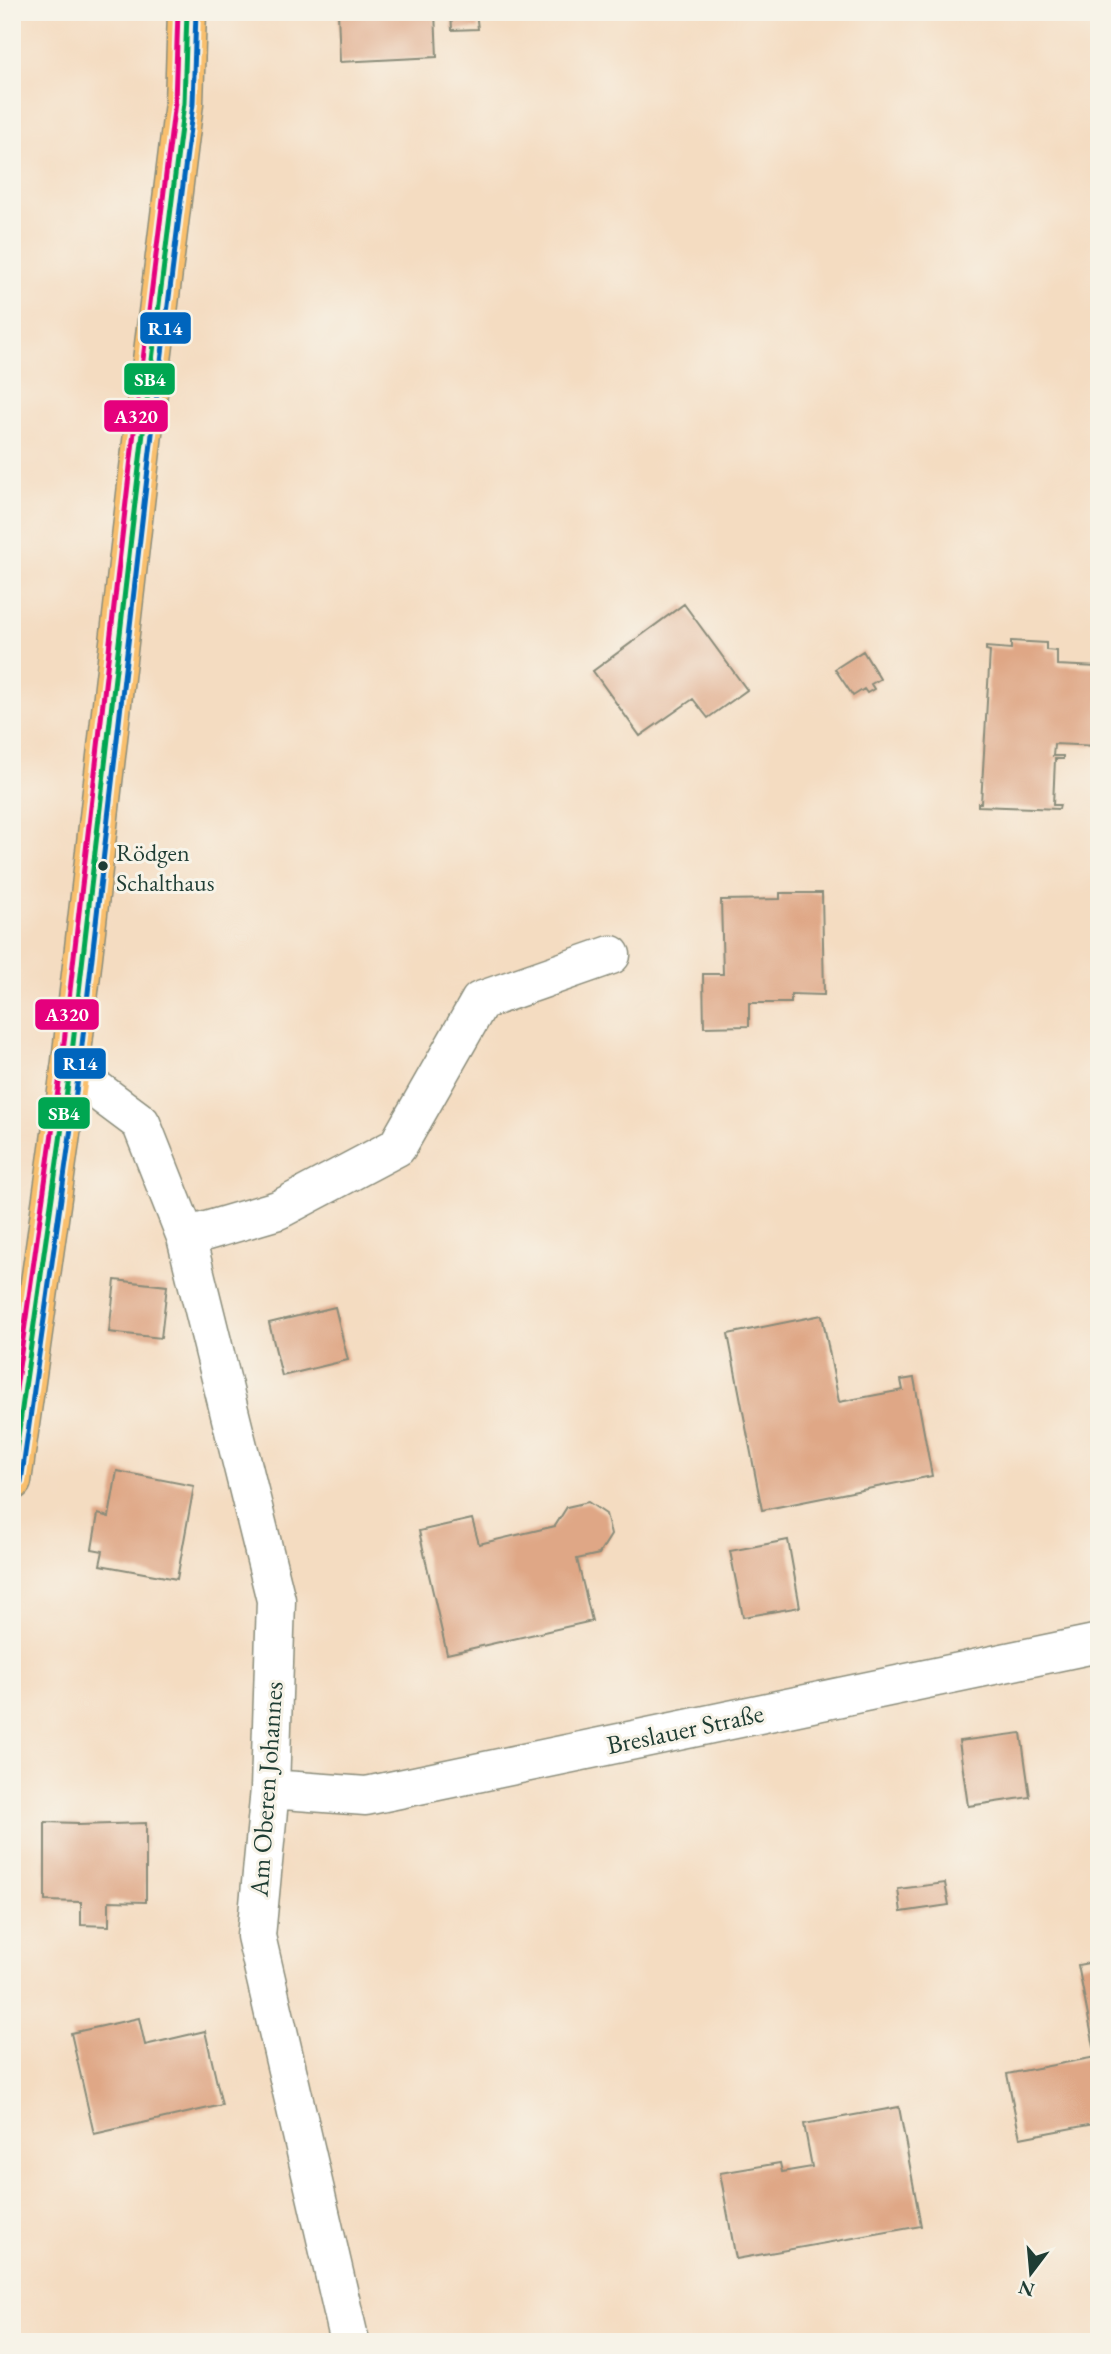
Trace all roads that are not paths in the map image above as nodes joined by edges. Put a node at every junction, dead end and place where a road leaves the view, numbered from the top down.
1 (187, 12) edge
2 (611, 955) dead end
3 (70, 1070) junction
4 (186, 1237) junction
5 (12, 1481) edge
6 (1099, 1643) edge
7 (270, 1789) junction
8 (350, 2342) edge

1 - 3 main road
2 - 4 street
3 - 4 street, Am Oberen Johannes
3 - 5 main road
4 - 7 street, Am Oberen Johannes
6 - 7 street, Breslauer Straße
7 - 8 street, Am Oberen Johannes

